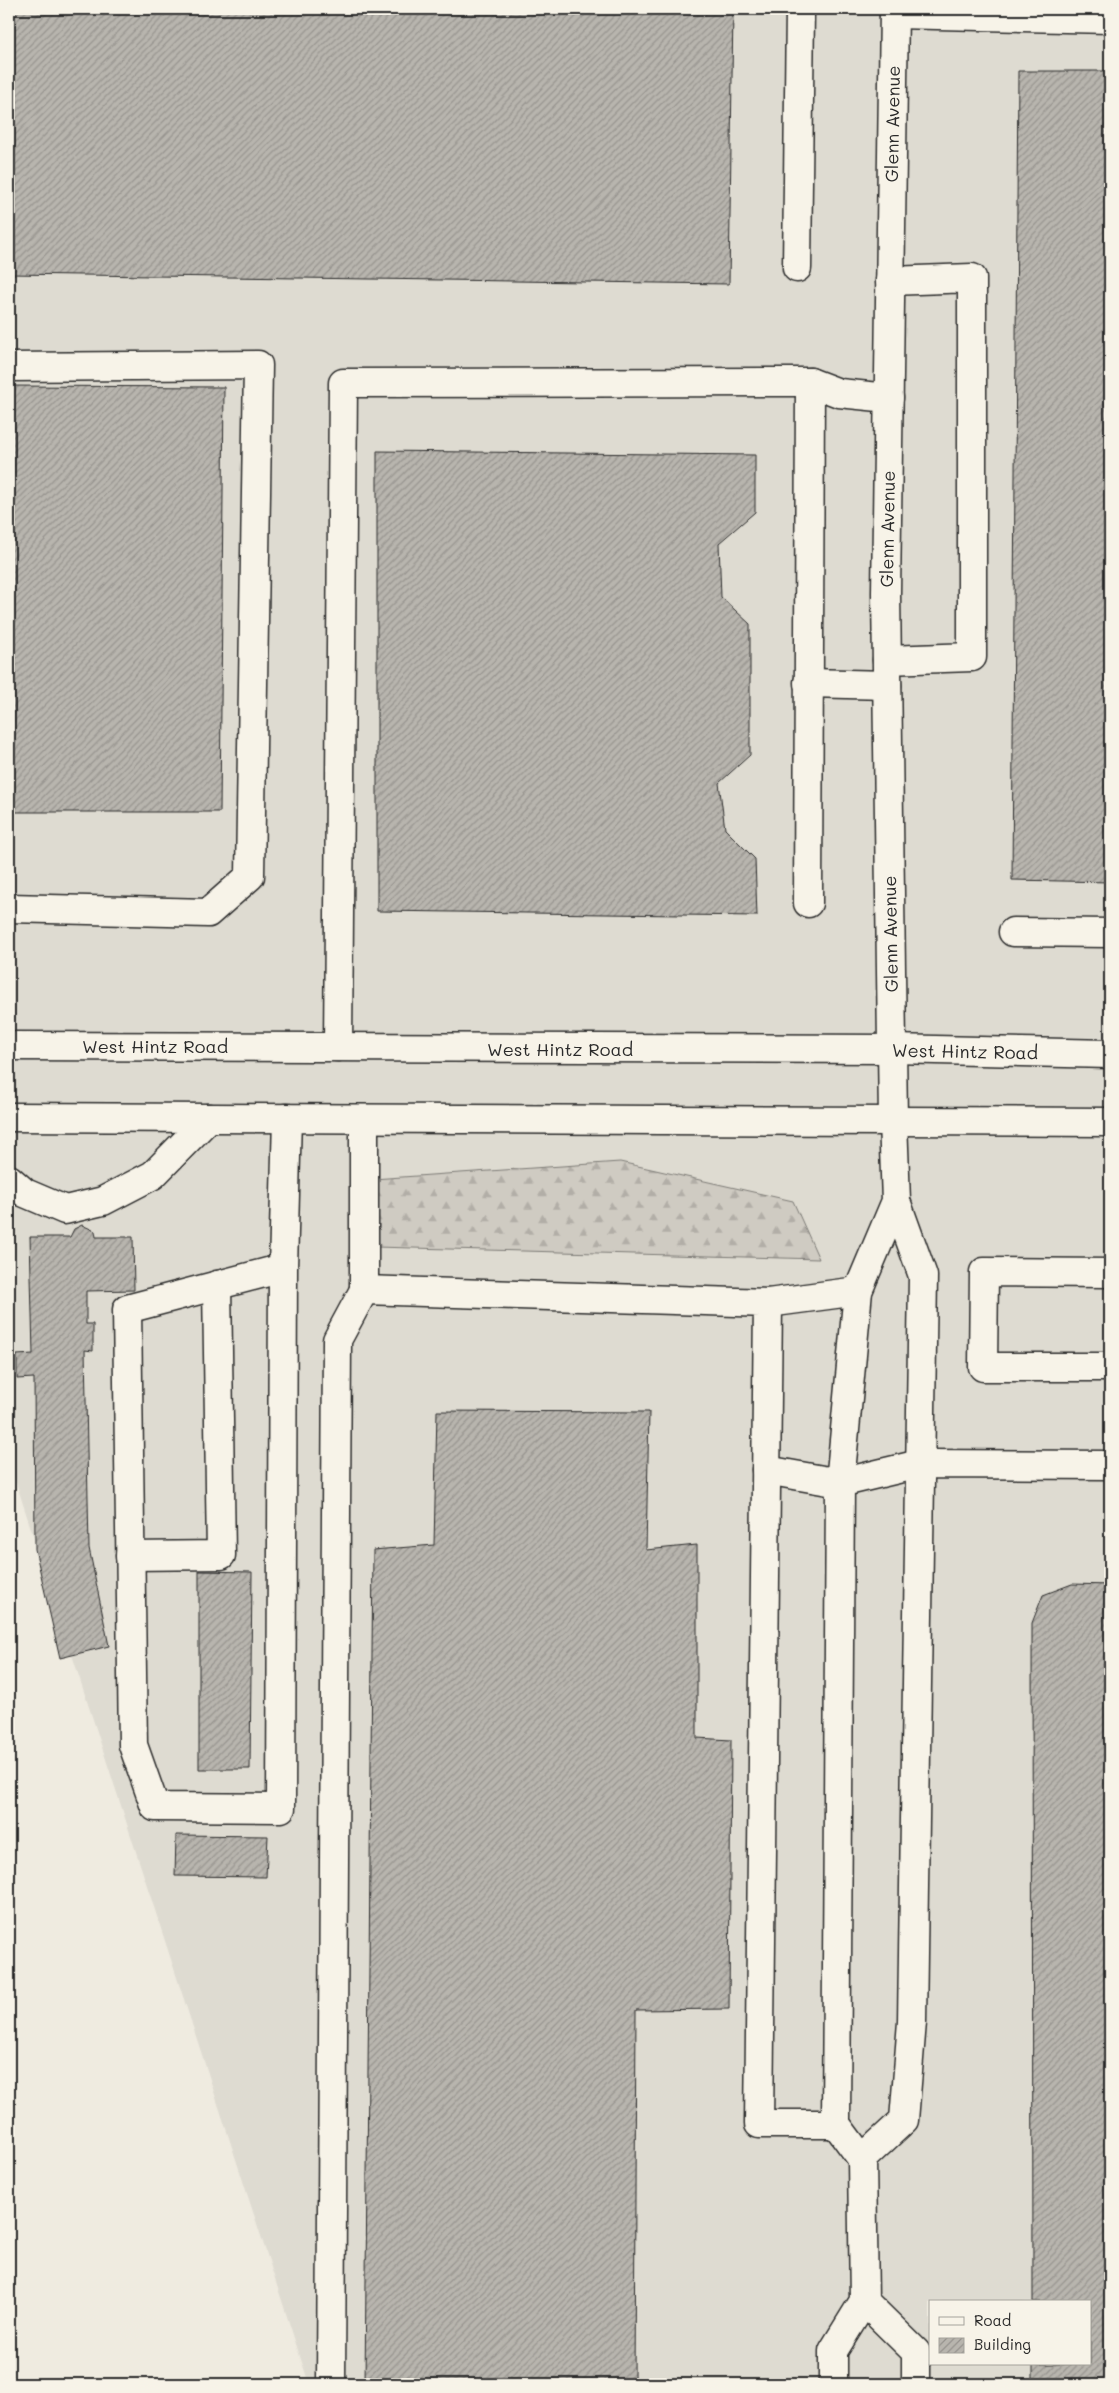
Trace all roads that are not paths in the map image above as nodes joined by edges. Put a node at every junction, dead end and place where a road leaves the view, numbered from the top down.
1 (800, 9) edge
2 (894, 11) edge
3 (1110, 19) edge
4 (797, 268) dead end
5 (890, 281) junction
6 (9, 367) edge
7 (810, 382) junction
8 (889, 398) junction
9 (887, 672) junction
10 (808, 683) junction
11 (808, 903) dead end
12 (9, 908) edge
13 (1013, 932) dead end
14 (1110, 933) edge
15 (9, 1046) edge
16 (338, 1048) junction
17 (892, 1049) junction
18 (1110, 1054) edge
19 (9, 1117) edge
20 (209, 1118) junction
21 (287, 1118) junction
22 (364, 1119) junction
23 (893, 1121) junction
24 (1110, 1122) edge
25 (9, 1179) edge
26 (896, 1201) junction
27 (283, 1268) junction
28 (1110, 1272) edge
29 (217, 1286) junction
30 (364, 1290) junction
31 (858, 1291) junction
32 (768, 1302) junction
33 (1110, 1367) edge
34 (919, 1464) junction
35 (1110, 1465) edge
36 (766, 1470) junction
37 (840, 1483) junction
38 (130, 1556) junction
39 (836, 2124) junction
40 (862, 2159) junction
41 (864, 2301) junction
42 (330, 2384) edge
43 (833, 2384) edge
44 (916, 2384) edge

1 - 4 main road
2 - 3 main road
2 - 5 main road, Glenn Avenue
5 - 8 main road, Glenn Avenue
5 - 9 main road
6 - 12 main road
7 - 8 main road
7 - 10 main road
7 - 16 main road
8 - 9 main road, Glenn Avenue
9 - 10 main road
9 - 17 main road, Glenn Avenue
10 - 11 main road
13 - 14 main road
15 - 16 main road, West Hintz Road
16 - 17 main road, West Hintz Road
17 - 18 main road, West Hintz Road
17 - 23 main road, Glenn Avenue
19 - 20 main road
20 - 21 main road
20 - 25 main road
21 - 22 main road
21 - 27 main road
22 - 23 main road
22 - 30 main road
23 - 24 main road
23 - 26 main road, Glenn Avenue
26 - 31 main road
26 - 34 main road
27 - 29 main road
27 - 38 main road
28 - 33 main road
29 - 38 main road
29 - 38 main road
30 - 32 main road
30 - 42 main road
31 - 32 main road
31 - 37 main road
32 - 36 main road
34 - 35 main road
34 - 37 main road
34 - 40 main road
36 - 37 main road
36 - 39 main road
37 - 39 main road
39 - 40 main road
40 - 41 main road
41 - 43 main road
41 - 44 main road

